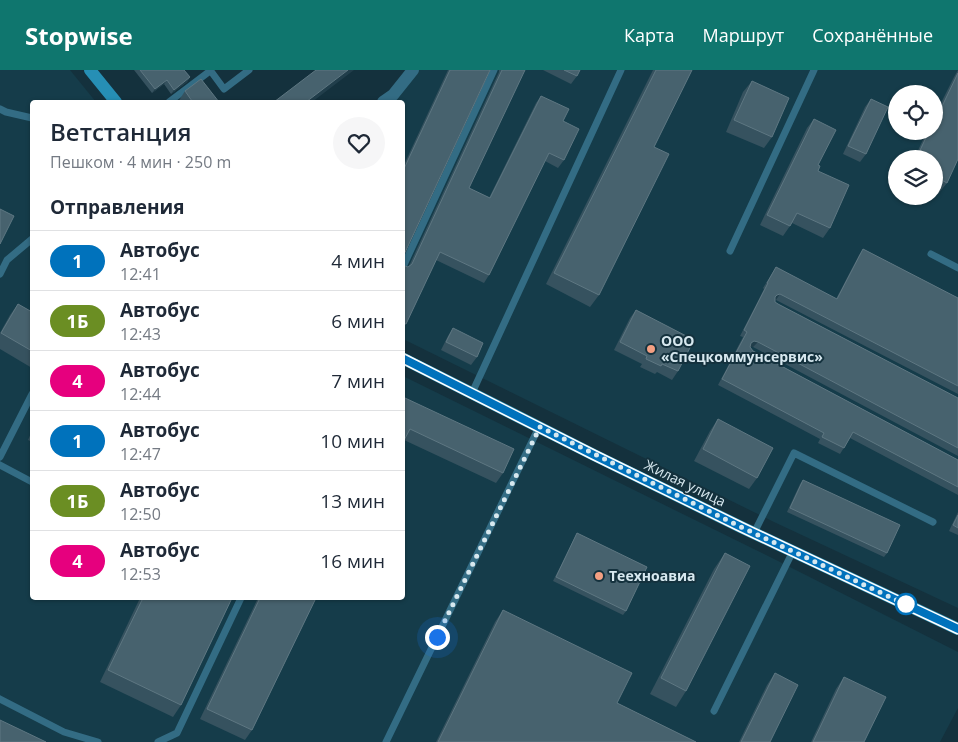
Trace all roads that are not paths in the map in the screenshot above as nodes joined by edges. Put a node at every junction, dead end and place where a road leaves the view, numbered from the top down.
1 (90, 70) edge
2 (210, 70) edge
3 (249, 70) edge
4 (413, 70) edge
5 (494, 70) edge
6 (622, 70) edge
7 (814, 70) edge
8 (114, 100) edge
9 (172, 100) edge
10 (390, 100) edge
11 (0, 108) edge
12 (30, 118) edge
13 (30, 241) edge
14 (730, 251) dead end
15 (931, 254) dead end
16 (405, 263) edge
17 (958, 268) edge
18 (0, 274) edge
19 (405, 360) edge
20 (472, 393) junction
21 (30, 398) edge
22 (540, 427) junction
23 (0, 457) edge
24 (0, 465) edge
25 (30, 481) edge
26 (933, 522) dead end
27 (754, 533) junction
28 (793, 551) junction
29 (240, 600) edge
30 (958, 629) edge
31 (0, 699) edge
32 (714, 712) dead end
33 (82, 740) edge
34 (98, 742) edge
35 (158, 742) edge
36 (386, 742) edge

1 - 8 main road
2 - 3 lane
2 - 9 lane
4 - 10 street
5 - 16 lane
6 - 20 lane
7 - 14 lane
11 - 12 lane
13 - 18 lane
15 - 17 lane
19 - 20 main road, Жилая улица
20 - 22 main road, Жилая улица
21 - 23 lane
22 - 27 main road, Жилая улица
22 - 36 lane
24 - 25 lane
26 - 27 lane
27 - 28 main road, Жилая улица
28 - 30 main road, Жилая улица
28 - 32 lane
29 - 35 lane
31 - 33 lane
33 - 34 lane

